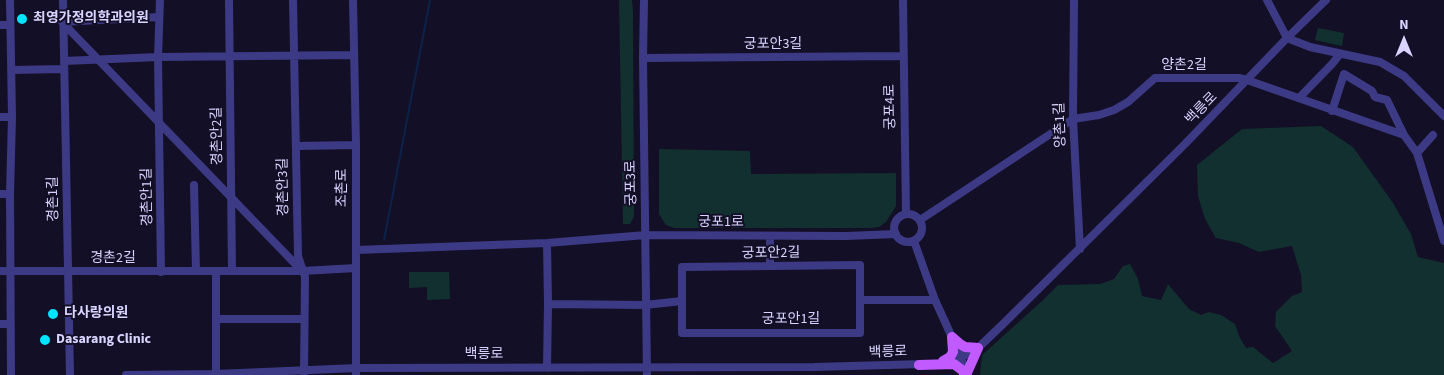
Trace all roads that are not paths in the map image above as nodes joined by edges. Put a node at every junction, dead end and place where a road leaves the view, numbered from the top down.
1 (10, 0) edge
2 (63, 0) edge
3 (160, 0) edge
4 (229, 0) edge
5 (293, 0) edge
6 (353, 0) edge
7 (644, 0) edge
8 (903, 0) edge
9 (1074, 0) edge
10 (1267, 0) edge
11 (1326, 0) edge
12 (160, 17) junction
13 (62, 22) junction
14 (0, 25) edge
15 (10, 25) junction
16 (1287, 38) junction
17 (1340, 54) junction
18 (230, 55) junction
19 (158, 56) junction
20 (294, 56) junction
21 (354, 56) junction
22 (903, 56) junction
23 (643, 58) junction
24 (101, 61) junction
25 (64, 65) junction
26 (11, 70) junction
27 (1247, 80) junction
28 (1298, 98) junction
29 (1332, 111) junction
30 (1444, 116) edge
31 (0, 117) edge
32 (12, 117) junction
33 (1073, 119) junction
34 (160, 122) junction
35 (1404, 135) junction
36 (1433, 135) dead end
37 (356, 145) junction
38 (296, 146) junction
39 (1417, 153) junction
40 (194, 185) dead end
41 (0, 194) edge
42 (10, 194) junction
43 (232, 197) junction
44 (906, 214) junction
45 (920, 220) junction
46 (896, 234) junction
47 (646, 235) junction
48 (770, 236) junction
49 (914, 240) junction
50 (1444, 241) edge
51 (547, 243) junction
52 (1080, 249) junction
53 (356, 250) junction
54 (770, 266) junction
55 (356, 268) junction
56 (0, 271) edge
57 (196, 271) junction
58 (232, 271) junction
59 (302, 271) junction
60 (11, 272) junction
61 (68, 272) junction
62 (161, 272) junction
63 (216, 272) junction
64 (860, 300) junction
65 (935, 300) junction
66 (682, 301) junction
67 (548, 304) junction
68 (645, 304) junction
69 (216, 319) junction
70 (304, 319) junction
71 (0, 324) edge
72 (10, 324) junction
73 (952, 337) junction
74 (978, 348) junction
75 (961, 357) junction
76 (943, 361) junction
77 (919, 365) junction
78 (646, 366) junction
79 (547, 368) junction
80 (357, 371) edge
81 (465, 371) edge
82 (517, 371) edge
83 (580, 371) edge
84 (680, 371) edge
85 (745, 371) edge
86 (814, 371) edge
87 (304, 372) edge
88 (216, 374) edge
89 (11, 375) edge
90 (70, 375) edge
91 (127, 375) edge
92 (647, 375) edge
93 (966, 375) edge

1 - 15 street
2 - 13 street, 경촌1길
3 - 12 street, 경촌안1길
4 - 18 street, 경촌안2길
5 - 20 street, 경촌안3길
6 - 21 street, 조촌로
7 - 23 street, 궁포3로
8 - 22 street, 궁포4로
9 - 33 street, 양촌1길
10 - 16 street
11 - 16 street, 백릉로
12 - 13 street
12 - 19 street, 경촌안1길
13 - 24 street
13 - 25 street, 경촌1길
14 - 15 street
15 - 26 street
16 - 17 street
16 - 27 street, 백릉로
17 - 28 street
17 - 30 street
18 - 19 street
18 - 20 street
18 - 43 street, 경촌안2길
19 - 24 street
19 - 34 street, 경촌안1길
20 - 21 street
20 - 38 street, 경촌안3길
21 - 37 street, 조촌로
22 - 23 street, 궁포안3길
22 - 44 street, 궁포4로
23 - 47 street, 궁포3로
24 - 25 street
24 - 34 street
25 - 26 street
25 - 61 street, 경촌1길
26 - 32 street
27 - 28 street, 양촌2길
27 - 33 street, 양촌2길
27 - 52 street, 백릉로
28 - 29 street, 양촌2길
29 - 35 street, 양촌2길
29 - 35 street
31 - 32 street
32 - 42 street
33 - 45 street
33 - 52 street, 양촌1길
34 - 43 street
34 - 62 street, 경촌안1길
35 - 39 street
36 - 39 street
37 - 38 street
37 - 53 street, 조촌로
38 - 59 street, 경촌안3길
39 - 50 street
40 - 57 street
41 - 42 street
42 - 60 street
43 - 58 street, 경촌안2길
43 - 59 street, 경촌안3길
44 - 45 street
44 - 46 street
45 - 49 street
46 - 48 street, 궁포1로
46 - 49 street
47 - 48 street, 궁포1로
47 - 51 street, 궁포1로
47 - 68 street, 궁포3로
48 - 54 street
49 - 65 street
51 - 53 street, 궁포1로
51 - 67 street
52 - 74 street, 백릉로
53 - 55 street, 조촌로
54 - 64 street, 궁포안2길
54 - 66 street, 궁포안2길
55 - 59 street, 경촌2길
55 - 80 street, 조촌로
56 - 60 street, 경촌2길
57 - 62 street, 경촌2길
57 - 63 street, 경촌2길
58 - 59 street, 경촌2길
58 - 63 street, 경촌2길
59 - 70 street
60 - 61 street, 경촌2길
60 - 72 street
61 - 62 street, 경촌2길
61 - 90 street, 경촌1길
63 - 69 street
64 - 65 street
64 - 66 street, 궁포안1길
65 - 73 street
66 - 68 street
67 - 68 street
67 - 79 street
68 - 78 street, 궁포3로
69 - 70 street
69 - 88 street
70 - 87 street
71 - 72 street
72 - 89 street
73 - 74 main road
73 - 75 street
73 - 76 main road
74 - 75 street, 백릉로
74 - 93 main road
75 - 76 street, 백릉로
75 - 93 street
76 - 77 street, 백릉로
77 - 86 street, 백릉로
77 - 93 main road
78 - 83 street, 백릉로
78 - 84 street, 백릉로
78 - 92 street, 궁포3로
79 - 82 street, 백릉로
79 - 83 street, 백릉로
80 - 81 street, 백릉로
80 - 87 street, 백릉로
81 - 82 street, 백릉로
84 - 85 street, 백릉로
85 - 86 street, 백릉로
87 - 88 street, 백릉로
88 - 91 street, 백릉로

